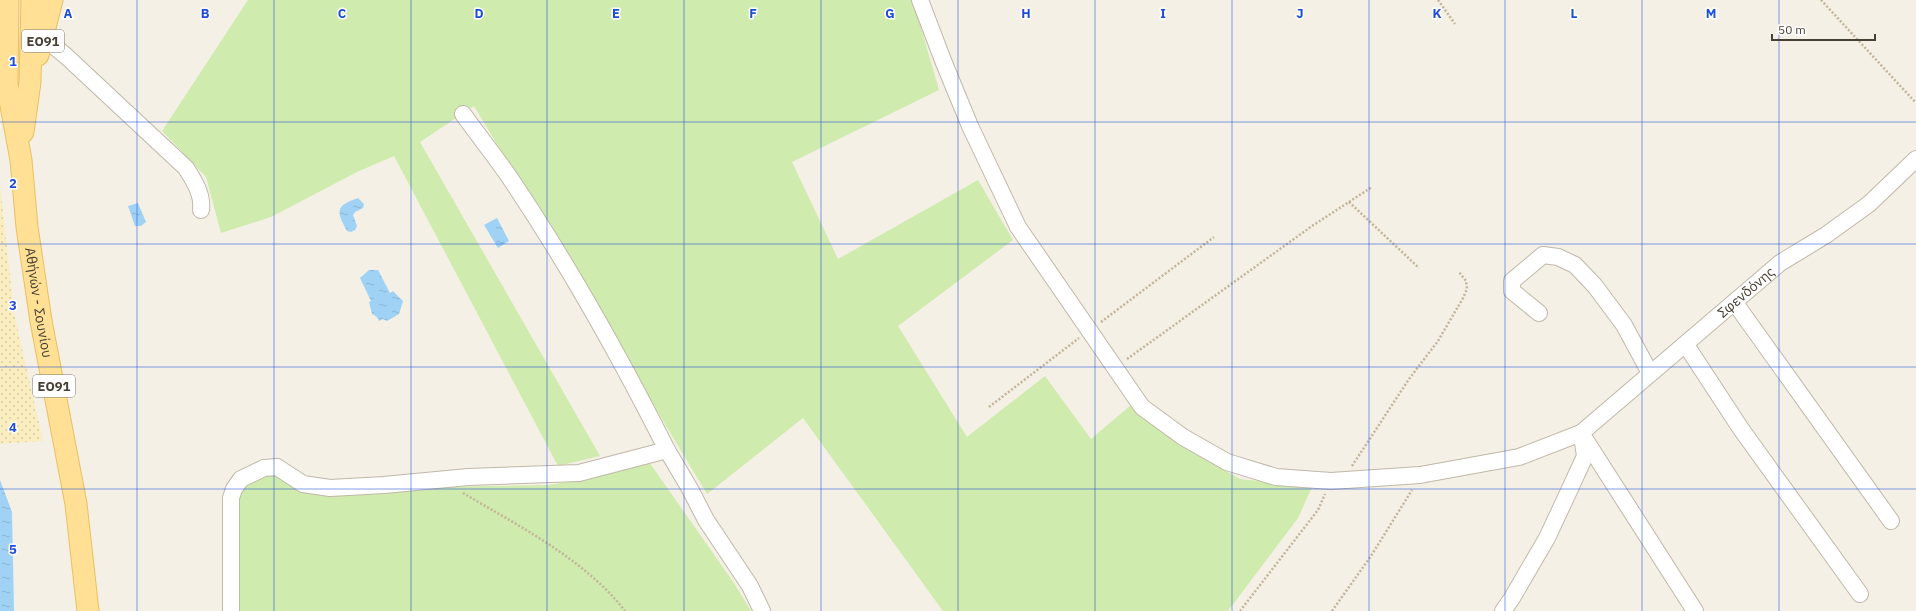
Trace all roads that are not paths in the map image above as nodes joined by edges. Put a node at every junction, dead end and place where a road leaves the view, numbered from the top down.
1 (8, 0) edge
2 (32, 0) edge
3 (52, 0) edge
4 (920, 0) edge
5 (44, 38) junction
6 (30, 82) junction
7 (463, 114) dead end
8 (1916, 159) edge
9 (20, 160) junction
10 (201, 210) dead end
11 (1735, 303) junction
12 (1539, 313) dead end
13 (1686, 345) junction
14 (1650, 373) junction
15 (1582, 433) junction
16 (667, 450) junction
17 (1891, 521) dead end
18 (1860, 594) dead end
19 (88, 611) edge
20 (231, 611) edge
21 (762, 611) edge
22 (1503, 611) edge
23 (1695, 611) edge

1 - 9 main road, Αθήνών - Σουνίου / ΕΟ91
2 - 6 main road, Αθήνών - Σουνίου / ΕΟ91
3 - 5 main road, ΕΟ91
4 - 15 street
5 - 6 main road, ΕΟ91
5 - 10 street
6 - 9 main road, Αθήνών - Σουνίου / ΕΟ91
7 - 16 street
8 - 11 street, Σφενδόνης
9 - 19 main road, Αθήνών - Σουνίου / ΕΟ91
11 - 13 street, Σφενδόνης
11 - 17 street
12 - 14 street
13 - 14 street, Σφενδόνης
13 - 18 street
14 - 15 street, Σφενδόνης
15 - 22 street
15 - 23 street
16 - 20 street
16 - 21 street

